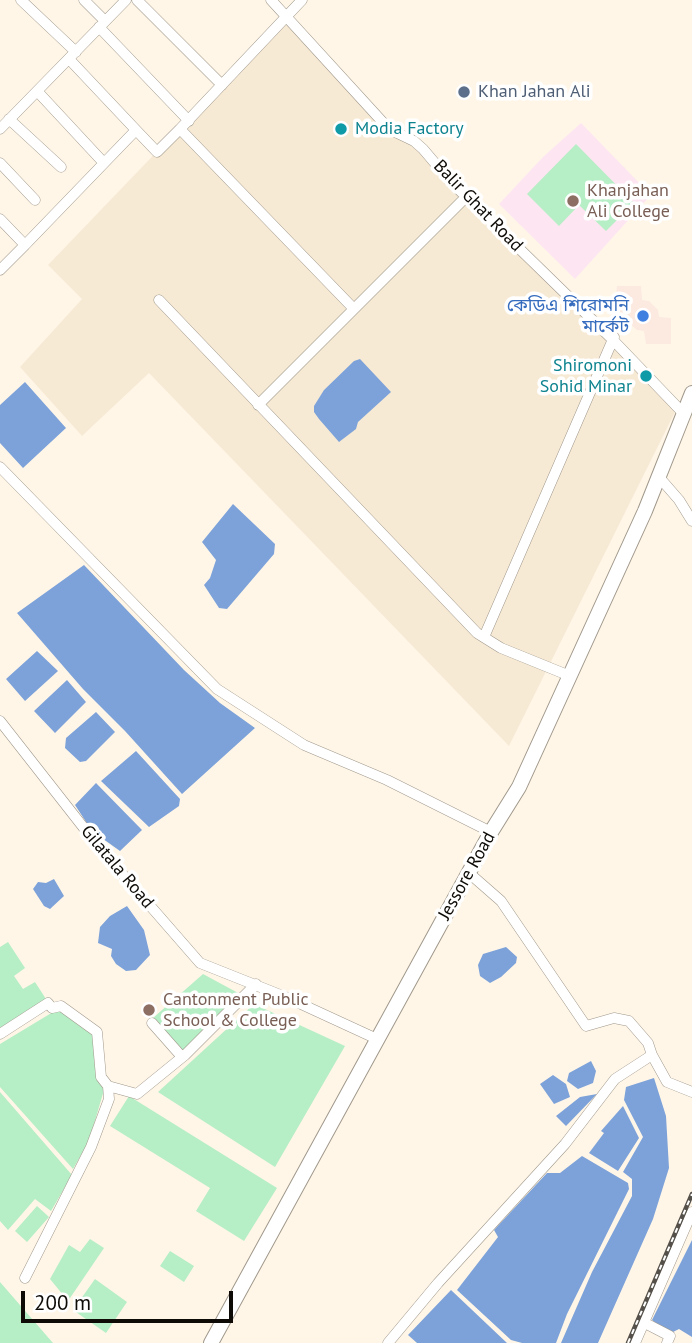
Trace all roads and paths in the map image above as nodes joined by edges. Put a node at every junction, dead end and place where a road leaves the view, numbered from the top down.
1 (21, 0) edge
2 (85, 0) edge
3 (126, 0) edge
4 (137, 0) edge
5 (273, 0) edge
6 (302, 0) edge
7 (288, 15) junction
8 (102, 24) junction
9 (72, 55) junction
10 (222, 85) junction
11 (37, 91) junction
12 (9, 119) junction
13 (189, 121) junction
14 (0, 129) edge
15 (136, 130) junction
16 (180, 130) junction
17 (103, 162) junction
18 (0, 163) edge
19 (61, 167) dead end
20 (467, 196) junction
21 (35, 200) dead end
22 (0, 219) edge
23 (25, 245) junction
24 (0, 270) edge
25 (159, 300) dead end
26 (354, 309) junction
27 (614, 339) junction
28 (692, 393) edge
29 (258, 405) junction
30 (685, 413) junction
31 (0, 467) edge
32 (659, 477) junction
33 (692, 521) edge
34 (484, 636) junction
35 (570, 676) junction
36 (0, 721) edge
37 (491, 832) junction
38 (469, 873) junction
39 (256, 984) junction
40 (152, 1023) dead end
41 (0, 1034) edge
42 (377, 1040) junction
43 (652, 1055) junction
44 (182, 1057) junction
45 (108, 1086) junction
46 (692, 1092) edge
47 (692, 1212) edge
48 (25, 1278) dead end
49 (643, 1322) junction
50 (211, 1343) edge
51 (388, 1343) edge
52 (635, 1343) edge
53 (667, 1343) edge

1 - 9 street
2 - 8 street
3 - 8 street
4 - 10 street
5 - 7 street, Balir Ghat Road
6 - 7 street
7 - 10 street
7 - 20 street, Balir Ghat Road
8 - 9 street
8 - 13 street
9 - 11 street
9 - 15 street
10 - 13 street
11 - 12 street
11 - 17 street
12 - 14 street
12 - 19 street
13 - 16 street
15 - 16 street
15 - 17 street
16 - 26 street
17 - 23 street
18 - 21 street
20 - 26 street
20 - 27 street, Balir Ghat Road
22 - 23 street
23 - 24 street
25 - 29 street
26 - 29 street
27 - 30 street, Balir Ghat Road
27 - 34 street
28 - 30 highway, Jessore Road
29 - 34 street
30 - 32 highway, Jessore Road
31 - 37 street
32 - 33 street
32 - 35 highway, Jessore Road
34 - 35 street
35 - 37 highway, Jessore Road
36 - 39 street, Gilatala Road
37 - 38 highway, Jessore Road
38 - 42 highway, Jessore Road
38 - 43 street
39 - 42 street, Gilatala Road
39 - 44 street
40 - 44 street
41 - 45 street
42 - 50 highway, Jessore Road
43 - 46 street
43 - 51 street
44 - 45 street
45 - 48 street
47 - 49 street
49 - 52 street
49 - 53 street

